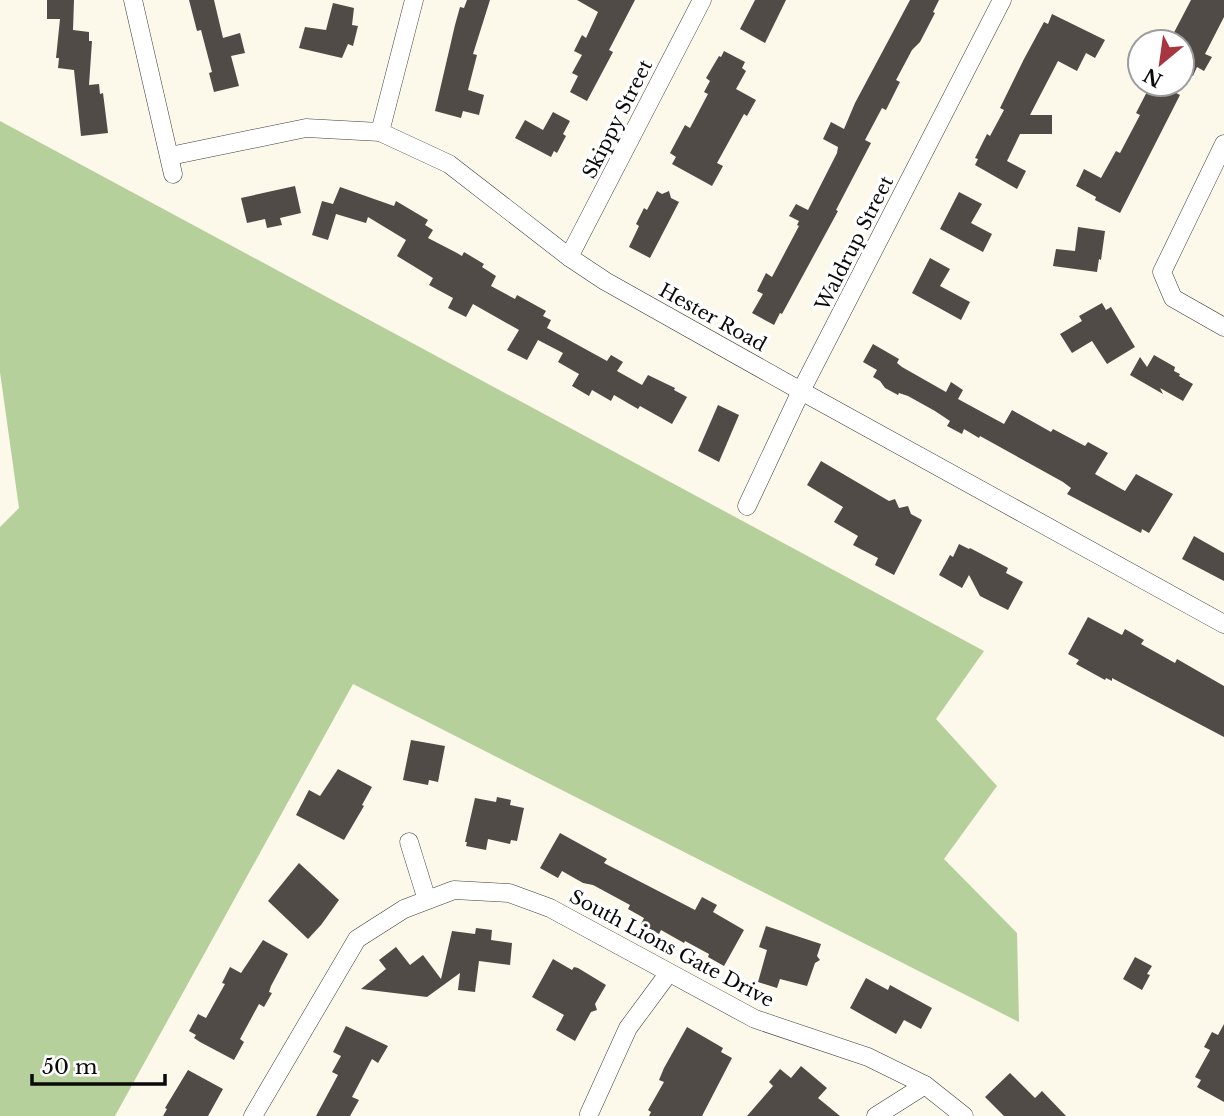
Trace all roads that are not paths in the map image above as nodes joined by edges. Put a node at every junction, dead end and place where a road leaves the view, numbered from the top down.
1 (134, 0) edge
2 (414, 0) edge
3 (702, 0) edge
4 (1002, 0) edge
5 (380, 132) junction
6 (1224, 144) edge
7 (569, 257) junction
8 (1224, 327) edge
9 (801, 391) junction
10 (747, 506) dead end
11 (1224, 624) edge
12 (409, 842) dead end
13 (427, 900) junction
14 (668, 974) junction
15 (925, 1085) junction
16 (589, 1114) dead end
17 (253, 1116) edge
18 (876, 1116) edge
19 (964, 1116) edge

1 - 5 street, Hester Road
2 - 5 street
3 - 7 street, Skippy Street
4 - 9 street, Waldrup Street
5 - 7 street, Hester Road
6 - 8 street
7 - 9 street, Hester Road
9 - 10 street, Waldrup Street
9 - 11 street, Hester Road
12 - 13 street
13 - 14 street, South Lions Gate Drive
13 - 17 street, South Lions Gate Drive
14 - 15 street, South Lions Gate Drive
14 - 16 street
15 - 18 street
15 - 19 street, South Lions Gate Drive

